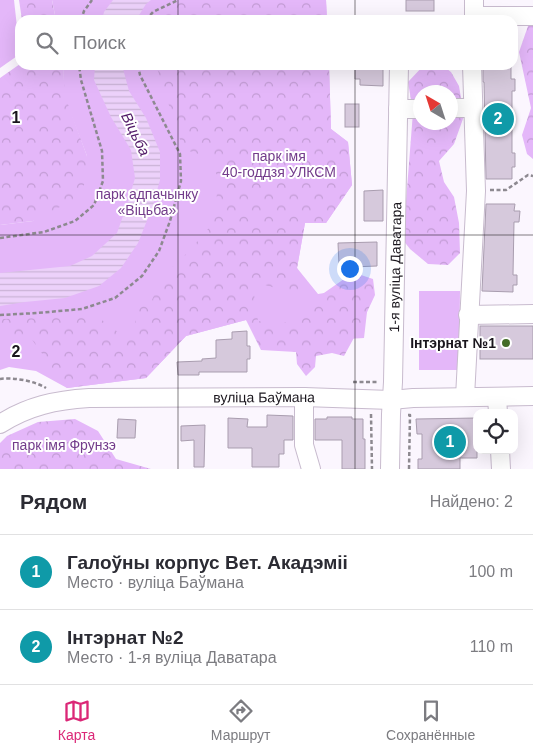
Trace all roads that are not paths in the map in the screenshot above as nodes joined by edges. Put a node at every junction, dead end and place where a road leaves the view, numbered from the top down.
1 (474, 12) edge
2 (533, 16) edge
3 (399, 70) edge
4 (472, 70) edge
5 (413, 108) edge
6 (458, 108) edge
7 (474, 108) junction
8 (398, 109) junction
9 (533, 314) edge
10 (468, 315) junction
11 (533, 396) edge
12 (304, 397) junction
13 (465, 397) junction
14 (391, 400) junction
15 (498, 405) edge
16 (0, 424) edge
17 (500, 454) edge
18 (311, 469) edge
19 (390, 469) edge
20 (501, 469) edge

1 - 2 street
3 - 8 street, 1-я вуліца Даватара
4 - 7 street
5 - 8 street
6 - 7 street
7 - 10 street
8 - 14 street, 1-я вуліца Даватара
9 - 10 street
10 - 13 street
11 - 15 street, вуліца Баўмана
12 - 14 street, вуліца Баўмана
12 - 16 street, вуліца Баўмана
12 - 18 street
13 - 14 street, вуліца Баўмана
13 - 15 street, вуліца Баўмана
14 - 19 street, 1-я вуліца Даватара
17 - 20 street

